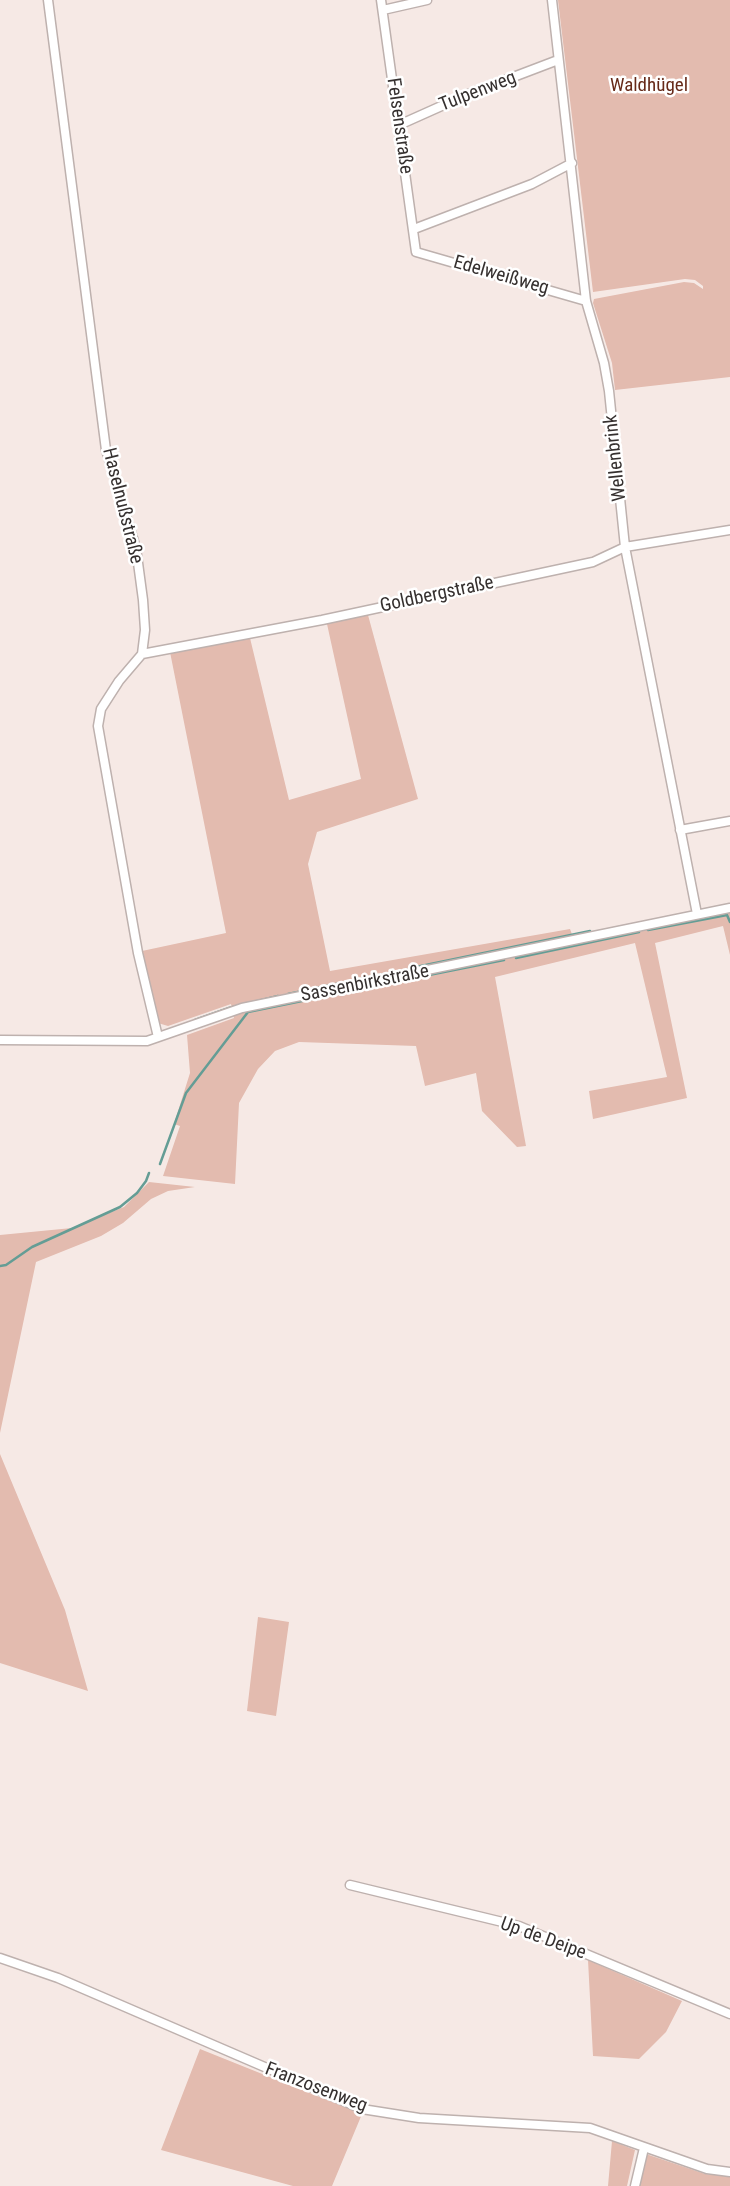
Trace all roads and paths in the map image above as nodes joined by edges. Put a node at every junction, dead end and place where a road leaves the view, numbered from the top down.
1 (48, 0) edge
2 (381, 0) edge
3 (427, 0) edge
4 (552, 0) edge
5 (383, 10) junction
6 (558, 60) junction
7 (399, 125) junction
8 (572, 163) junction
9 (414, 229) junction
10 (416, 251) joint
11 (586, 301) junction
12 (730, 530) edge
13 (625, 547) junction
14 (142, 654) junction
15 (730, 821) edge
16 (680, 830) junction
17 (730, 908) edge
18 (696, 914) junction
19 (158, 1037) junction
20 (0, 1040) edge
21 (350, 1885) dead end
22 (0, 1958) edge
23 (730, 2014) edge
24 (644, 2148) junction
25 (730, 2172) edge
26 (635, 2186) edge

1 - 14 street, Haselnußstraße
2 - 5 street, Felsenstraße
3 - 5 street
4 - 6 street, Wellenbrink
5 - 7 street, Felsenstraße
6 - 7 street, Tulpenweg
6 - 8 street, Wellenbrink
7 - 9 street, Felsenstraße
8 - 9 street
8 - 11 street, Wellenbrink
9 - 10 street, Felsenstraße
10 - 11 street, Edelweißweg
11 - 13 street, Wellenbrink
12 - 13 street, Goldbergstraße
13 - 14 street, Goldbergstraße
13 - 16 street, Wellenbrink
14 - 19 street
15 - 16 street
16 - 18 street, Wellenbrink
17 - 18 street, Sassenbirkstraße
18 - 19 street, Sassenbirkstraße
19 - 20 street, Sassenbirkstraße
21 - 23 street, Up de Deipe
22 - 24 street, Franzosenweg
24 - 25 street, Franzosenweg
24 - 26 street

